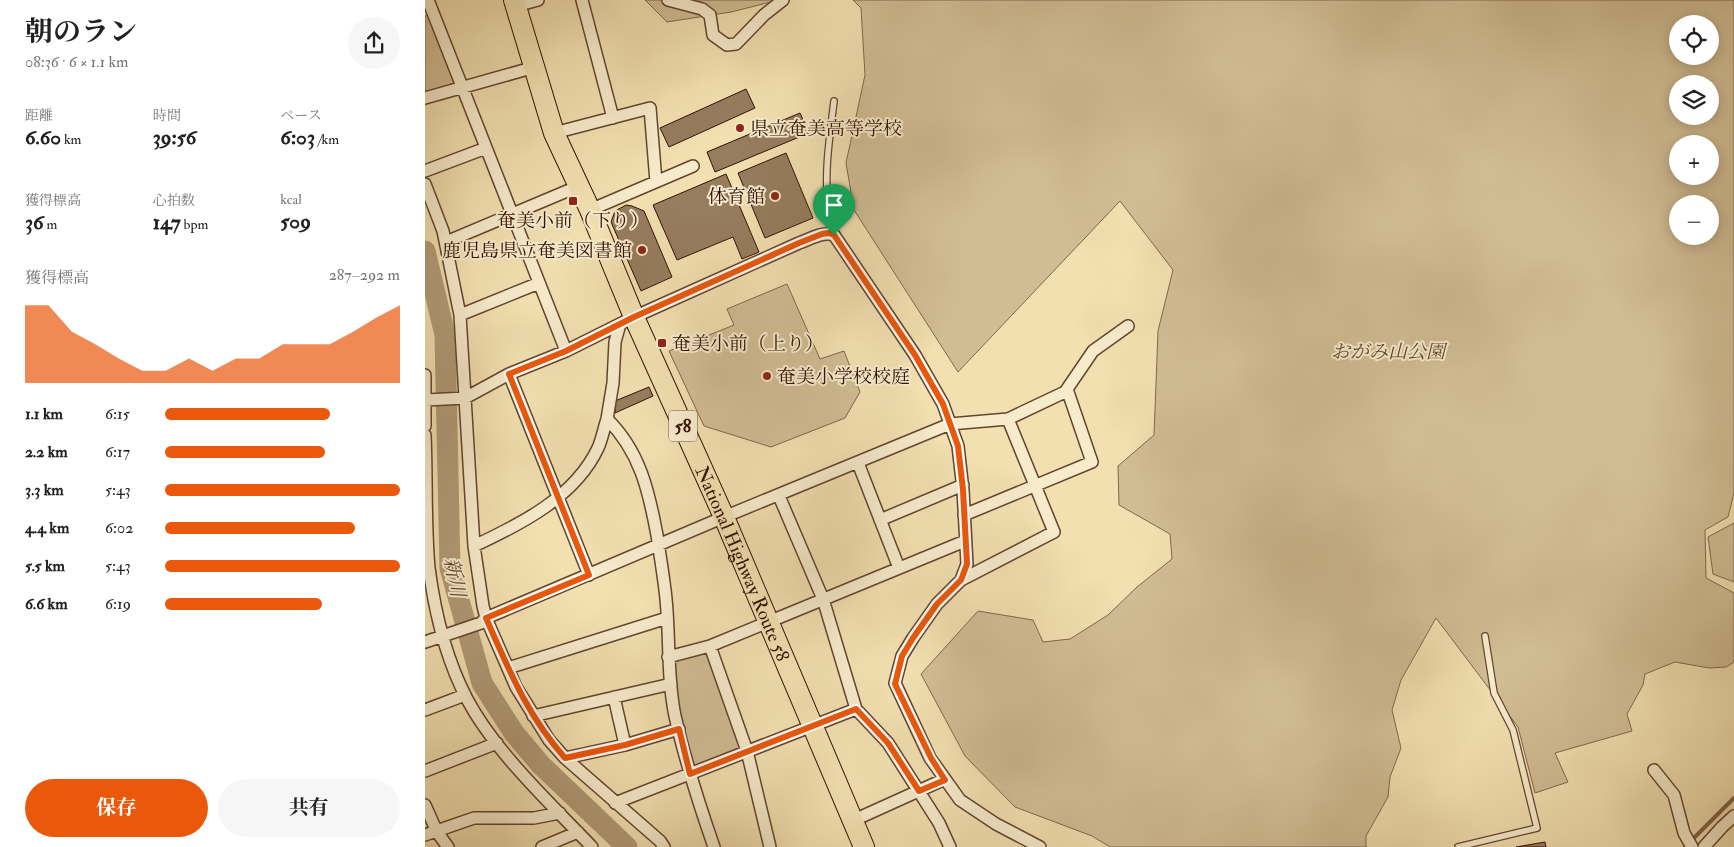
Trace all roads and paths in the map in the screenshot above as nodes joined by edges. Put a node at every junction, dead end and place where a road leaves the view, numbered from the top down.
1 (538, 0) edge
2 (582, 0) edge
3 (668, 0) edge
4 (783, 0) edge
5 (515, 3) edge
6 (427, 4) edge
7 (535, 67) junction
8 (462, 87) junction
9 (425, 98) edge
10 (834, 101) dead end
11 (613, 118) junction
12 (554, 133) junction
13 (486, 148) junction
14 (693, 166) dead end
15 (425, 172) edge
16 (656, 182) junction
17 (425, 184) edge
18 (579, 186) junction
19 (590, 210) junction
20 (512, 215) junction
21 (834, 235) junction
22 (446, 242) junction
23 (539, 283) junction
24 (460, 315) junction
25 (627, 321) junction
26 (1128, 326) dead end
27 (566, 351) junction
28 (509, 374) junction
29 (425, 375) edge
30 (425, 385) edge
31 (1067, 389) junction
32 (465, 398) junction
33 (426, 400) edge
34 (607, 419) junction
35 (1008, 419) junction
36 (950, 424) junction
37 (425, 426) edge
38 (425, 435) edge
39 (858, 463) junction
40 (963, 485) junction
41 (1035, 485) junction
42 (779, 496) junction
43 (558, 497) junction
44 (426, 511) edge
45 (964, 515) junction
46 (724, 517) junction
47 (880, 520) junction
48 (965, 541) junction
49 (474, 546) junction
50 (659, 546) junction
51 (899, 568) junction
52 (427, 570) edge
53 (589, 575) junction
54 (961, 580) junction
55 (823, 599) junction
56 (667, 618) junction
57 (483, 621) junction
58 (767, 622) junction
59 (445, 635) junction
60 (1485, 636) dead end
61 (425, 642) edge
62 (710, 646) junction
63 (668, 657) junction
64 (508, 668) junction
65 (671, 684) junction
66 (465, 695) junction
67 (614, 697) junction
68 (856, 709) junction
69 (425, 710) edge
70 (533, 716) junction
71 (812, 726) junction
72 (679, 729) junction
73 (497, 743) junction
74 (625, 745) junction
75 (747, 752) junction
76 (565, 758) junction
77 (1654, 770) dead end
78 (425, 771) edge
79 (690, 774) junction
80 (945, 780) junction
81 (919, 791) junction
82 (615, 803) junction
83 (425, 805) edge
84 (559, 813) junction
85 (1734, 816) edge
86 (853, 821) junction
87 (437, 832) junction
88 (578, 832) junction
89 (425, 835) edge
90 (1021, 838) junction
91 (448, 847) edge
92 (542, 847) edge
93 (592, 847) edge
94 (664, 847) edge
95 (714, 847) edge
96 (770, 847) edge
97 (864, 847) edge
98 (950, 847) edge
99 (1013, 847) edge
100 (1040, 847) edge
101 (1458, 847) edge
102 (1692, 847) edge
103 (1704, 847) edge

1 - 5 street
2 - 11 street
3 - 4 street
5 - 7 highway, National Highway Route 58 / 58
6 - 8 street
7 - 8 street
7 - 12 highway, National Highway Route 58 / 58
8 - 9 street
8 - 13 street
10 - 21 lane
11 - 12 street
11 - 16 street
12 - 18 highway, National Highway Route 58 / 58
13 - 15 street
13 - 20 street
14 - 16 street
16 - 19 street
17 - 22 street
18 - 19 highway, National Highway Route 58 / 58
18 - 20 street
19 - 25 highway, National Highway Route 58 / 58
20 - 22 street
20 - 23 street
21 - 25 street
21 - 36 street
22 - 24 street
23 - 24 street
23 - 27 street
24 - 32 street
25 - 27 street
25 - 34 street
25 - 46 highway, National Highway Route 58 / 58
26 - 31 street
27 - 28 street
28 - 32 street
28 - 43 street
29 - 30 street
30 - 33 street
31 - 35 street
31 - 41 street
32 - 33 street
32 - 49 street
33 - 37 street
34 - 43 street
34 - 50 street
35 - 36 street
35 - 41 street
36 - 39 street
36 - 40 street
38 - 44 street
39 - 42 street
39 - 47 street
40 - 45 street
40 - 47 street
41 - 45 street
41 - 54 street
42 - 46 street
42 - 55 street
43 - 49 street
43 - 53 street
44 - 52 street
45 - 48 street
46 - 50 street
46 - 58 highway, National Highway Route 58 / 58
47 - 51 street
48 - 51 street
48 - 54 street
49 - 57 street
50 - 53 street
50 - 56 street
51 - 55 street
52 - 59 street
53 - 57 street
54 - 80 street
55 - 58 street
55 - 68 street
56 - 63 street
56 - 64 street
57 - 59 street
57 - 64 street
58 - 62 street
58 - 71 highway, National Highway Route 58 / 58
59 - 61 street
59 - 66 street
60 - 101 lane
62 - 63 street
62 - 75 street
63 - 65 street
64 - 70 street
65 - 67 street
65 - 72 street
66 - 69 street
66 - 73 street
67 - 70 street
67 - 74 street
68 - 71 street
68 - 81 street
70 - 76 street
71 - 75 street
71 - 86 highway, National Highway Route 58 / 58
72 - 74 street
72 - 79 street
73 - 78 street
73 - 84 street
74 - 76 street
75 - 79 street
75 - 96 street
76 - 82 street
77 - 102 street
79 - 82 street
79 - 95 street
80 - 81 street
80 - 90 street
81 - 86 street
81 - 98 street
82 - 94 street
83 - 87 street
84 - 87 street
84 - 88 street
85 - 103 street
86 - 97 highway, National Highway Route 58 / 58
87 - 89 street
87 - 91 street
88 - 92 street
88 - 93 street
90 - 99 street
90 - 100 street

